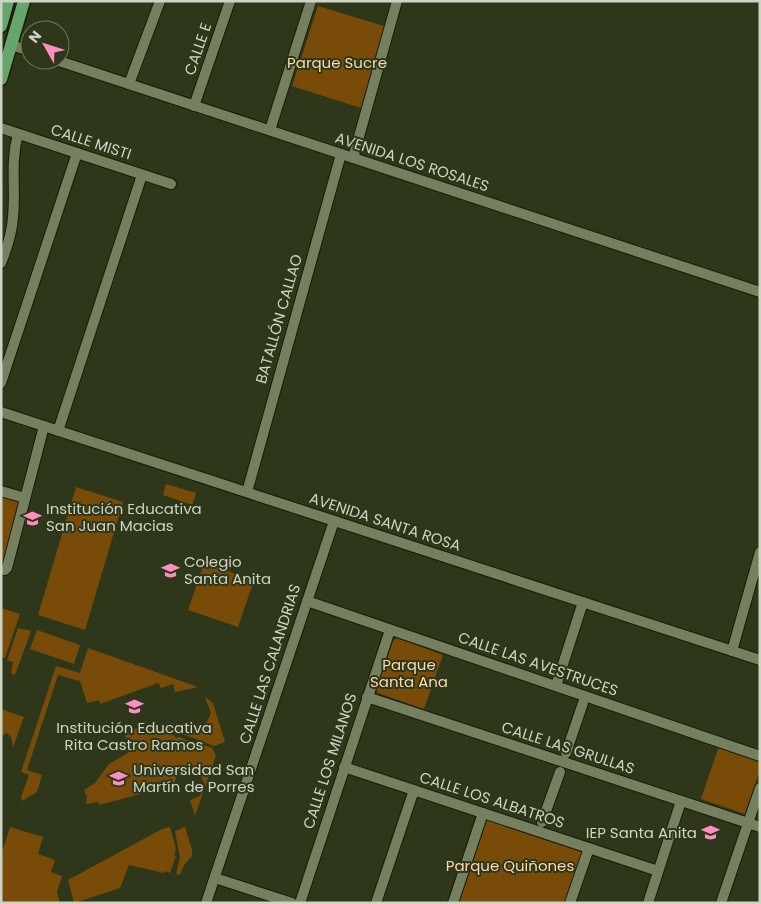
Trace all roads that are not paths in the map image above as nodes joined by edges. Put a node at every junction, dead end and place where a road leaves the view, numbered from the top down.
1 (8, 1) edge
2 (24, 1) edge
3 (230, 1) edge
4 (311, 1) edge
5 (396, 1) edge
6 (157, 2) edge
7 (1, 26) edge
8 (11, 45) junction
9 (20, 48) edge
10 (70, 65) edge
11 (1, 79) edge
12 (129, 84) junction
13 (194, 106) junction
14 (1, 128) edge
15 (270, 130) junction
16 (18, 134) junction
17 (77, 153) junction
18 (341, 154) junction
19 (353, 158) junction
20 (142, 174) junction
21 (171, 184) dead end
22 (1, 262) edge
23 (760, 292) edge
24 (1, 383) edge
25 (1, 412) edge
26 (44, 426) junction
27 (58, 431) junction
28 (1, 491) edge
29 (247, 492) junction
30 (26, 498) junction
31 (334, 521) junction
32 (760, 552) edge
33 (1, 570) edge
34 (756, 578) edge
35 (307, 601) junction
36 (583, 602) junction
37 (390, 630) junction
38 (732, 651) junction
39 (760, 660) edge
40 (556, 686) junction
41 (367, 697) junction
42 (583, 703) dead end
43 (566, 753) dead end
44 (760, 756) edge
45 (344, 767) junction
46 (560, 772) dead end
47 (760, 788) edge
48 (414, 790) junction
49 (681, 801) junction
50 (483, 813) junction
51 (542, 822) dead end
52 (748, 823) junction
53 (760, 827) edge
54 (589, 848) junction
55 (658, 871) junction
56 (215, 878) junction
57 (206, 903) edge
58 (292, 903) edge
59 (300, 903) edge
60 (376, 903) edge
61 (453, 903) edge
62 (570, 903) edge
63 (648, 903) edge
64 (721, 903) edge

1 - 7 main road
2 - 8 main road
3 - 13 street, CALLE E
4 - 15 street
5 - 19 street
6 - 12 street
8 - 9 street
8 - 11 main road
10 - 12 street, AVENIDA LOS ROSALES
12 - 13 street, AVENIDA LOS ROSALES
13 - 15 street, AVENIDA LOS ROSALES
14 - 16 street, CALLE MISTI
15 - 18 street, AVENIDA LOS ROSALES
16 - 17 street, CALLE MISTI
16 - 22 street
17 - 20 street, CALLE MISTI
17 - 24 street
18 - 19 street, AVENIDA LOS ROSALES
18 - 29 street, BATALLÓN CALLAO
19 - 23 street, AVENIDA LOS ROSALES
20 - 21 street, CALLE MISTI
20 - 27 street
25 - 26 street, AVENIDA SANTA ROSA
26 - 27 street, AVENIDA SANTA ROSA
26 - 30 street
27 - 29 street, AVENIDA SANTA ROSA
28 - 30 street
29 - 31 street, AVENIDA SANTA ROSA
30 - 33 street
31 - 35 street, CALLE LAS CALANDRIAS
31 - 36 street, AVENIDA SANTA ROSA
32 - 34 street
34 - 38 street
35 - 37 street, CALLE LAS AVESTRUCES
35 - 56 street, CALLE LAS CALANDRIAS
36 - 38 street, AVENIDA SANTA ROSA
36 - 40 street
37 - 40 street, CALLE LAS AVESTRUCES
37 - 41 street, CALLE LOS MILANOS
38 - 39 street, AVENIDA SANTA ROSA
40 - 44 street, CALLE LAS AVESTRUCES
41 - 45 street, CALLE LOS MILANOS
41 - 49 street, CALLE LAS GRULLAS
42 - 43 street
45 - 48 street, CALLE LOS ALBATROS
45 - 59 street, CALLE LOS MILANOS
46 - 51 street
47 - 52 street
48 - 50 street, CALLE LOS ALBATROS
48 - 60 street
49 - 52 street, CALLE LAS GRULLAS
49 - 55 street
50 - 54 street, CALLE LOS ALBATROS
50 - 61 street
52 - 53 street, CALLE LAS GRULLAS
52 - 64 street
54 - 55 street, CALLE LOS ALBATROS
54 - 62 street
55 - 63 street
56 - 57 street, CALLE LAS CALANDRIAS
56 - 58 street

